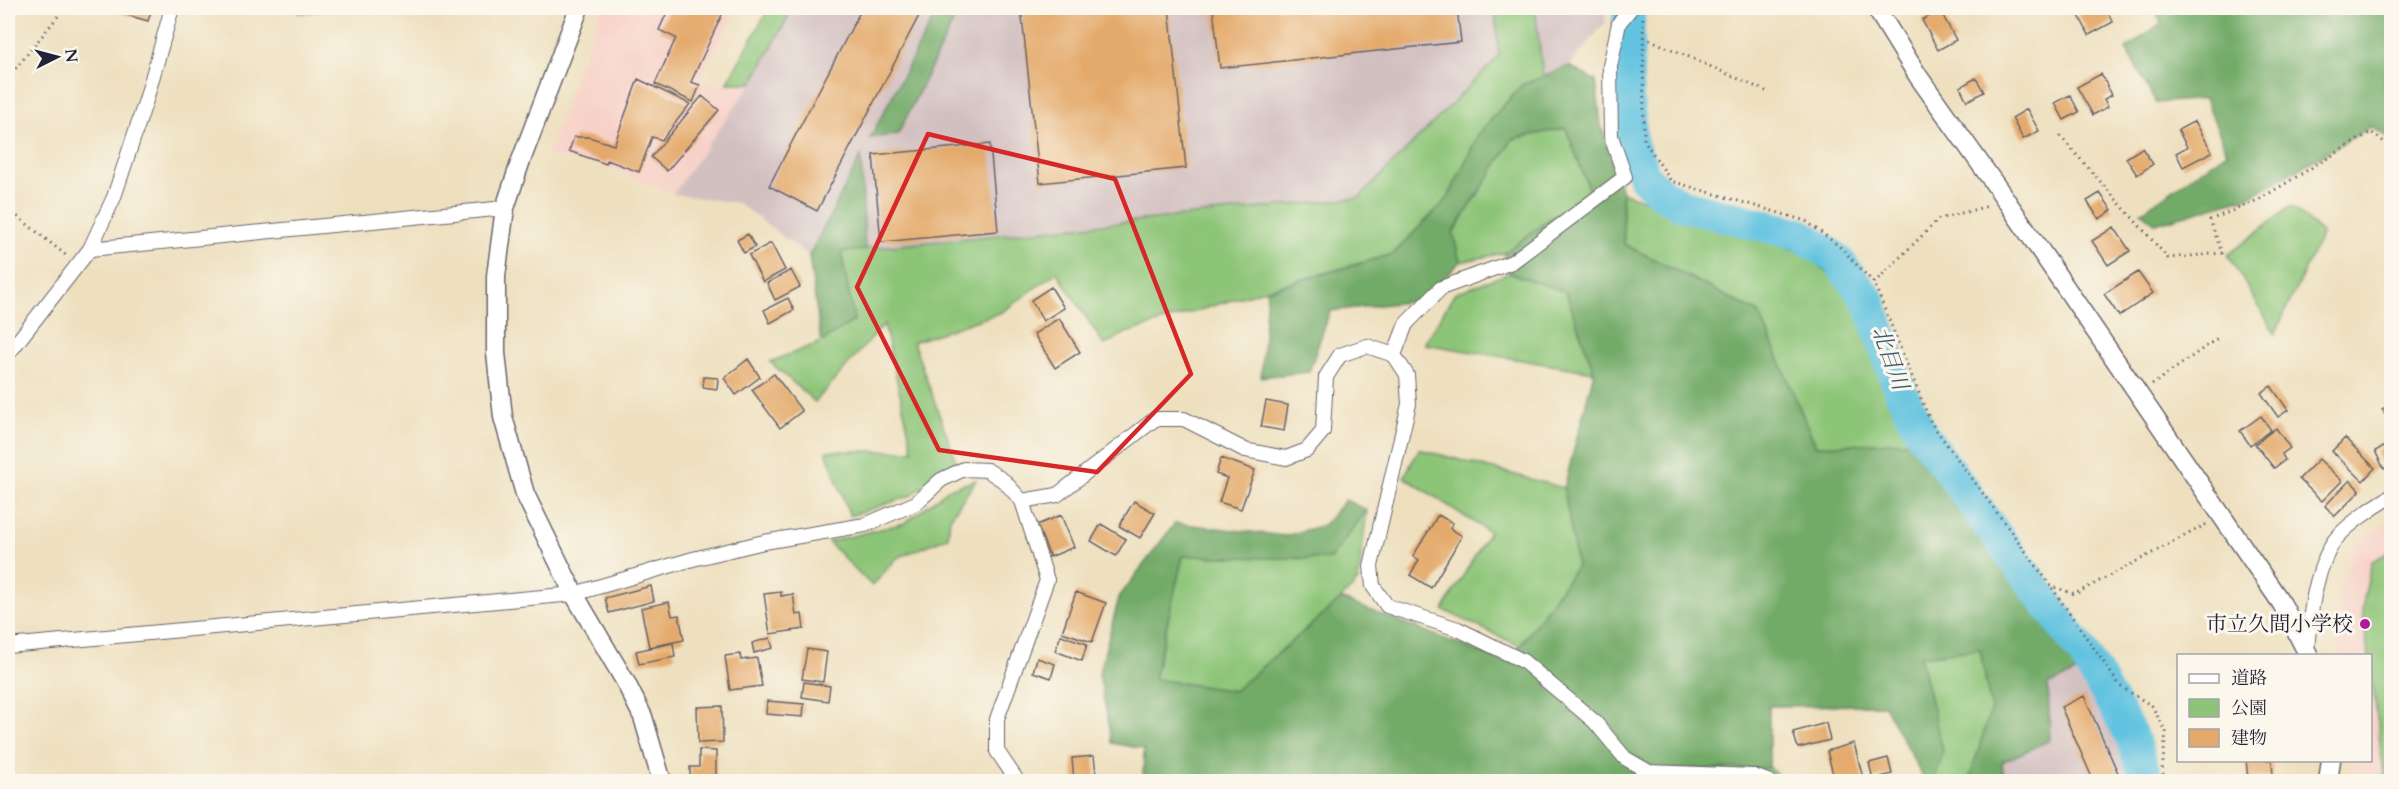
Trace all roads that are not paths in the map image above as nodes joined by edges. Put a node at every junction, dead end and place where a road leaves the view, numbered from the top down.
1 (172, 8) edge
2 (579, 8) edge
3 (1630, 8) edge
4 (1876, 8) edge
5 (506, 208) junction
6 (90, 249) junction
7 (8, 354) edge
8 (1394, 355) junction
9 (2391, 496) edge
10 (1022, 501) junction
11 (574, 594) junction
12 (8, 646) edge
13 (2308, 652) edge
14 (2331, 762) edge
15 (662, 782) edge
16 (1018, 782) edge
17 (1770, 782) edge
18 (2328, 782) edge

1 - 6 street
2 - 5 street
3 - 8 street
4 - 13 street
5 - 6 street
5 - 11 street
6 - 7 street
8 - 10 street
8 - 17 street
9 - 13 street
10 - 11 street
10 - 16 street
11 - 12 street
11 - 15 street
14 - 18 street

